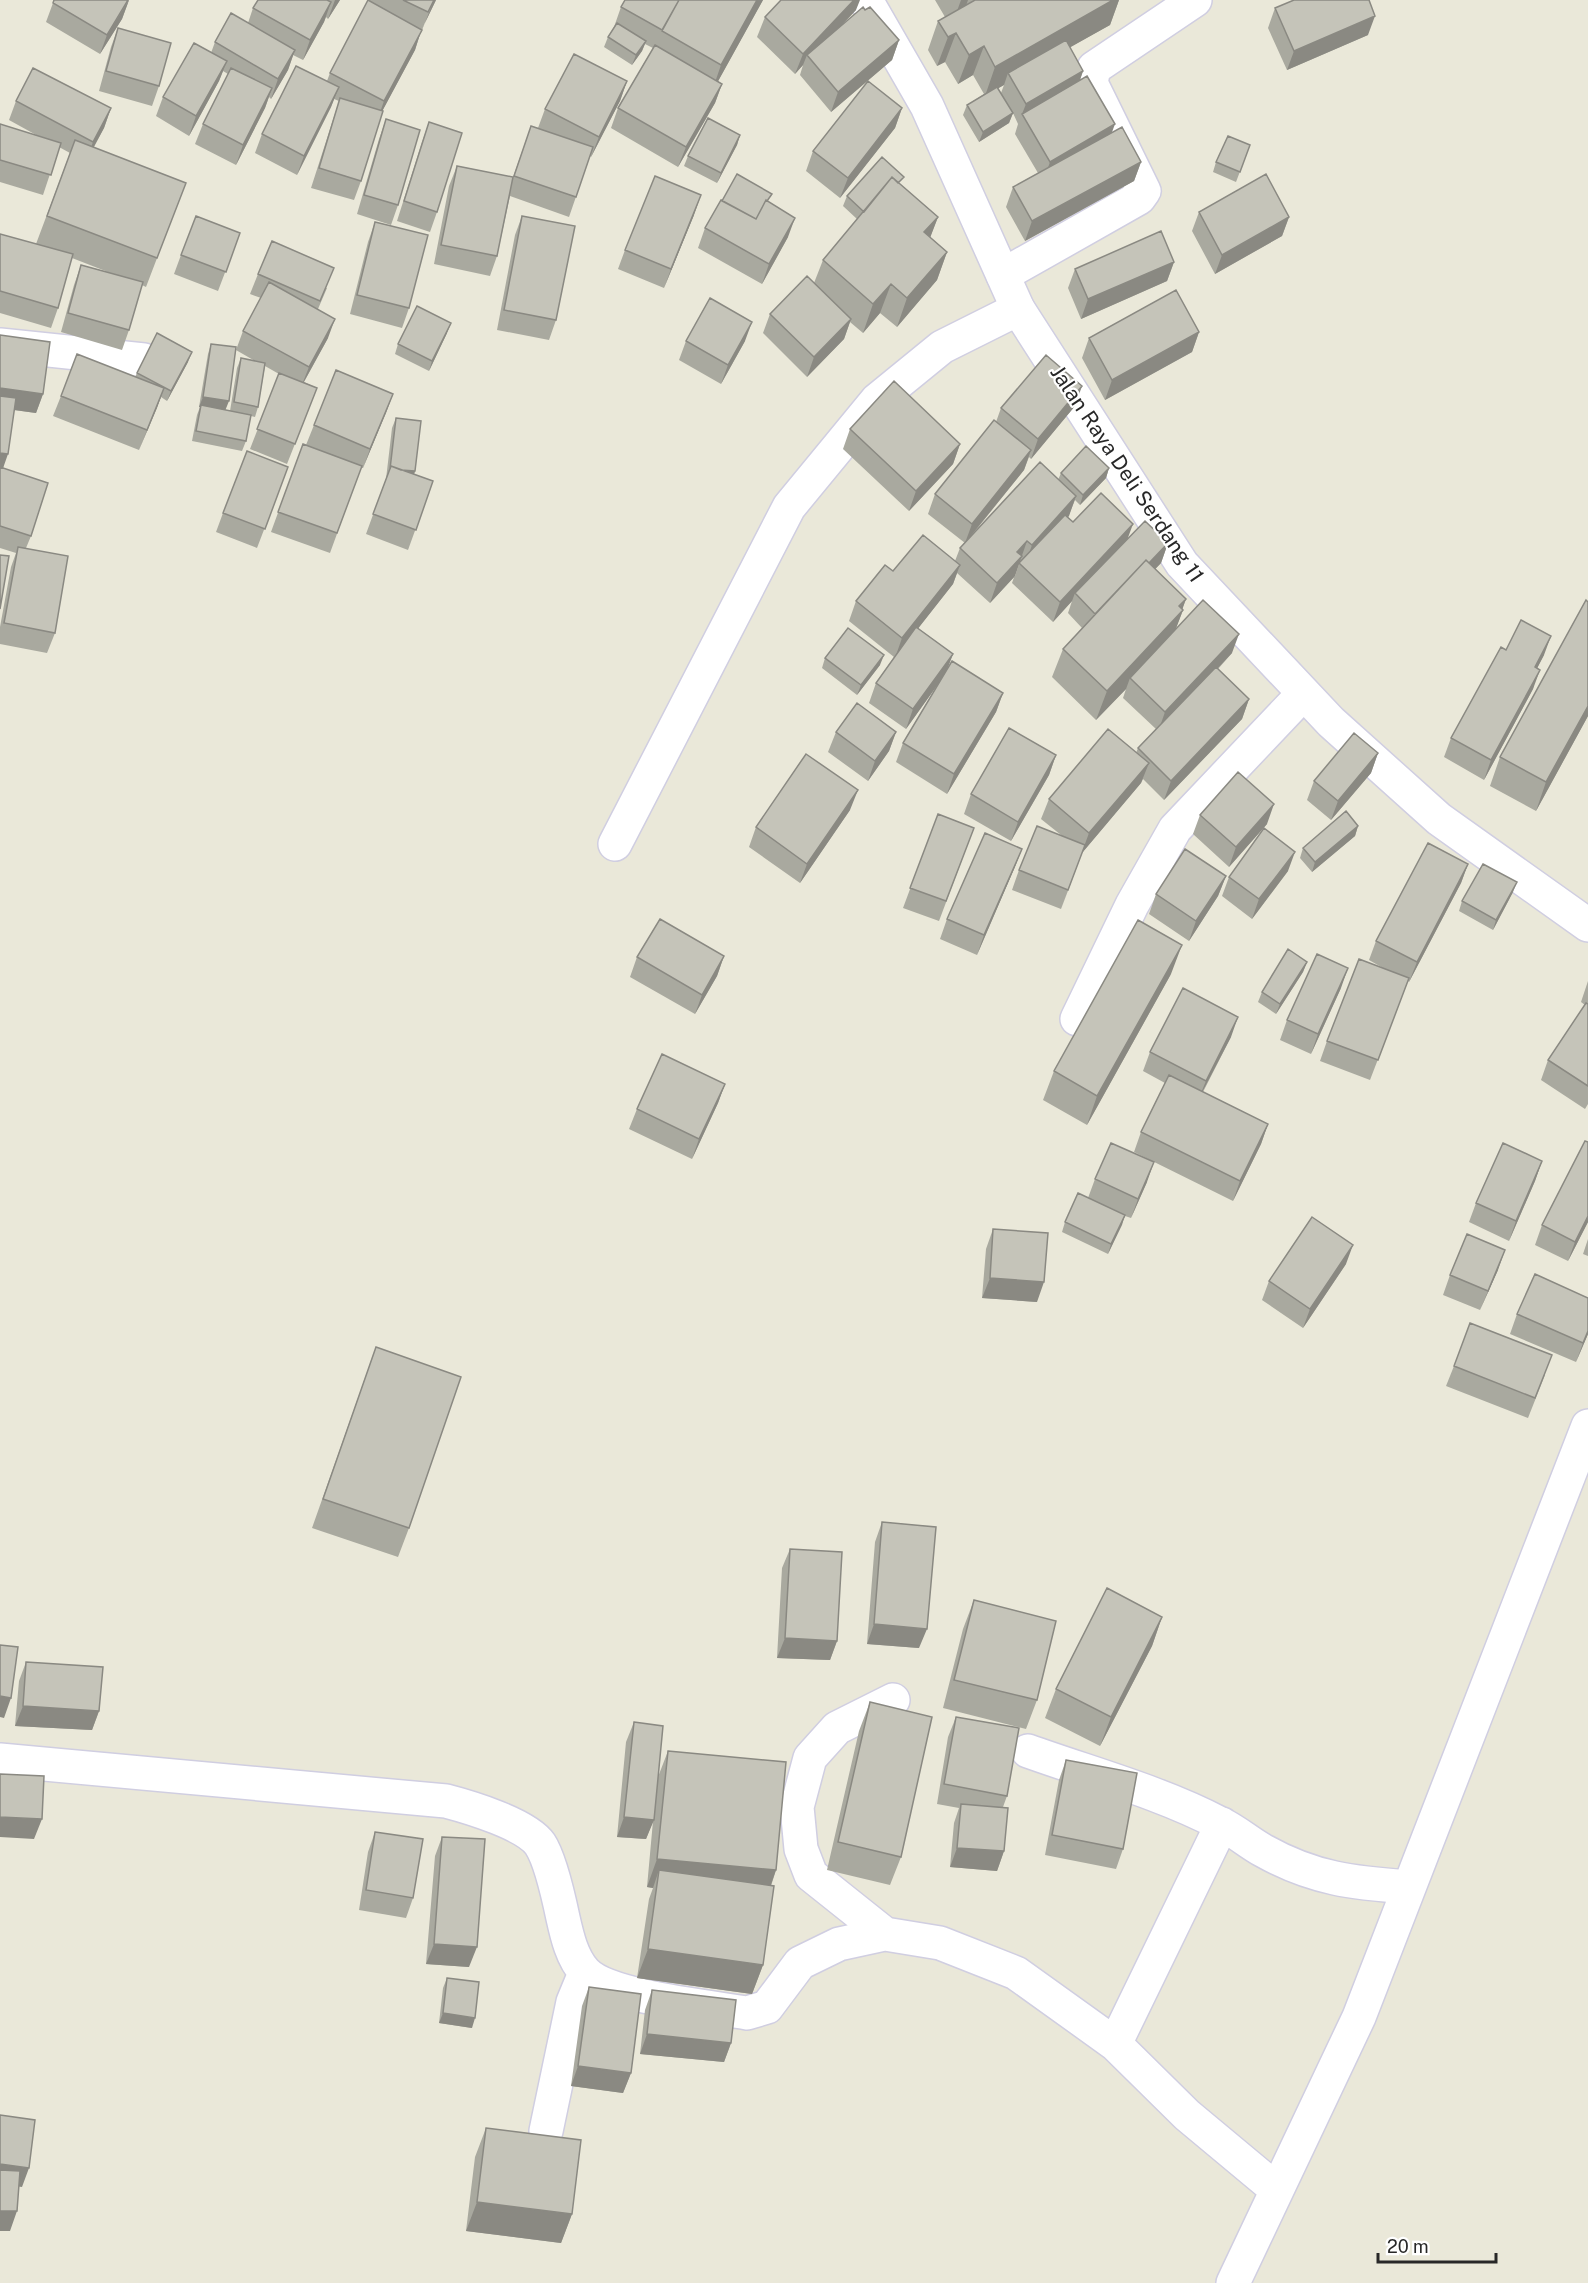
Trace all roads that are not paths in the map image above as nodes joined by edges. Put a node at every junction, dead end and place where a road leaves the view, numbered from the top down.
1 (866, 0) edge
2 (1195, 0) edge
3 (1003, 275) junction
4 (1018, 309) junction
5 (0, 345) edge
6 (144, 360) edge
7 (1303, 694) junction
8 (615, 844) dead end
9 (1588, 925) edge
10 (1077, 1019) dead end
11 (1588, 1426) edge
12 (893, 1700) dead end
13 (1028, 1750) dead end
14 (0, 1760) edge
15 (1222, 1824) junction
16 (1409, 1887) junction
17 (885, 1934) junction
18 (585, 1972) junction
19 (1115, 2044) junction
20 (546, 2131) dead end
21 (1277, 2190) junction
22 (1233, 2283) edge

1 - 3 street, Jalan Raya Deli Serdang 11
2 - 3 street
3 - 4 street, Jalan Raya Deli Serdang 11
4 - 7 street, Jalan Raya Deli Serdang 11
4 - 8 street
5 - 6 street
7 - 9 street, Jalan Raya Deli Serdang 11
7 - 10 street
11 - 16 street
12 - 17 street
13 - 15 street
14 - 18 street
15 - 16 street
15 - 19 street
16 - 21 street
17 - 18 street
17 - 19 street
18 - 20 street
19 - 21 street
21 - 22 street

